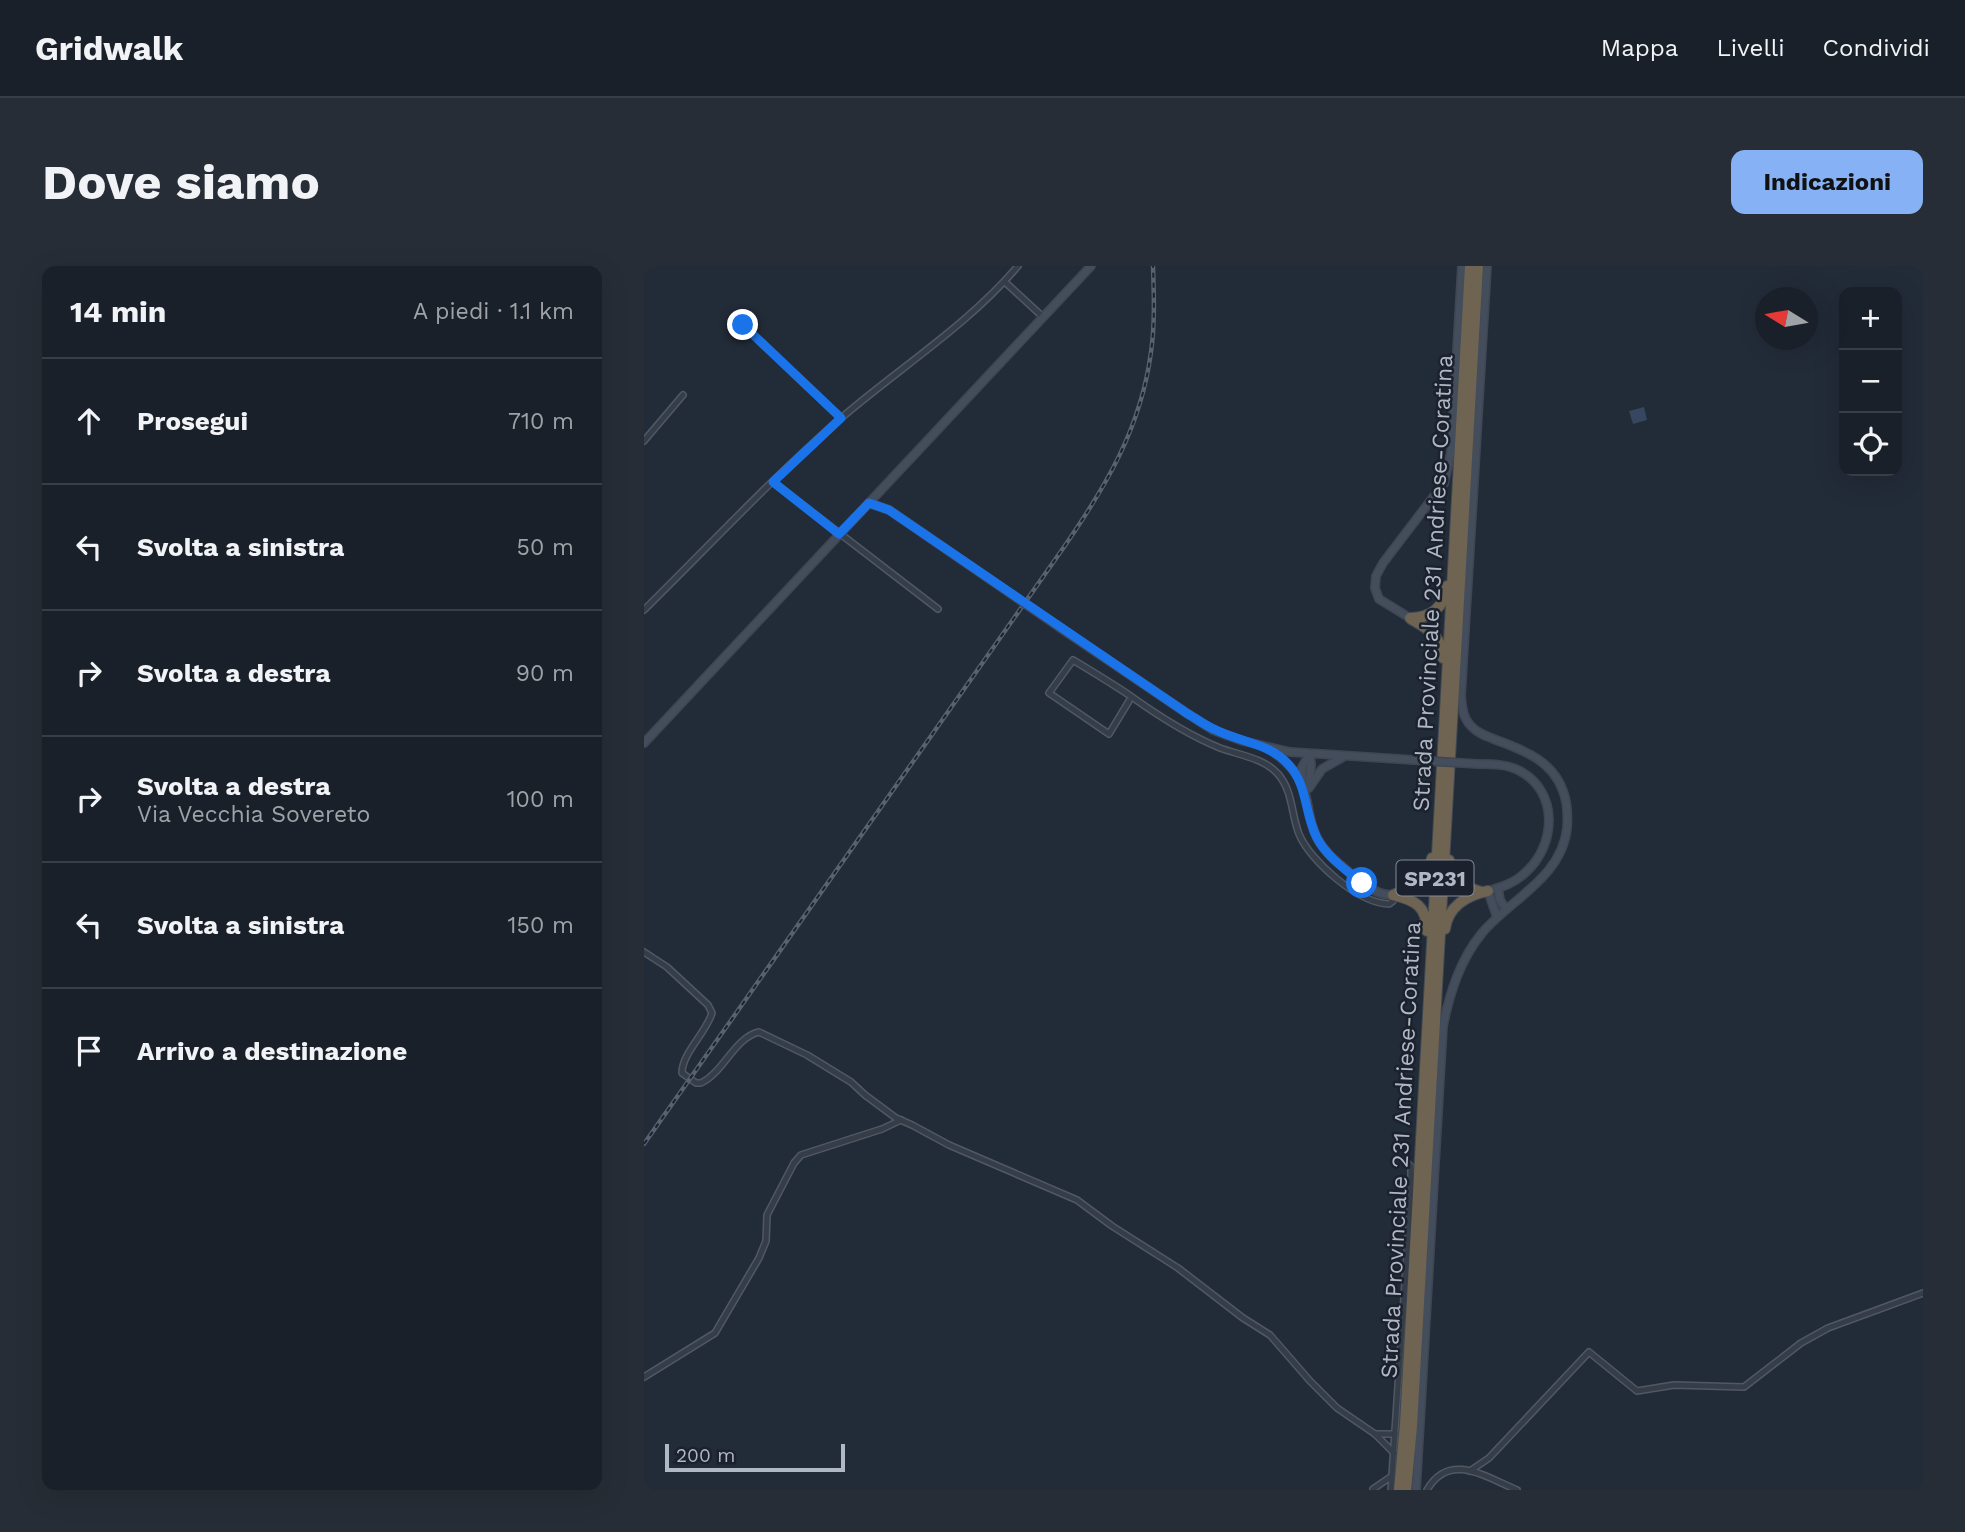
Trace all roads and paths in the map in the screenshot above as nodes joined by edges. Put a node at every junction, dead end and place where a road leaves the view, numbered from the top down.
1 (1018, 266) edge
2 (1091, 266) edge
3 (1462, 266) edge
4 (1470, 266) edge
5 (1478, 266) edge
6 (1487, 266) edge
7 (1005, 282) junction
8 (1043, 317) junction
9 (743, 325) dead end
10 (684, 395) dead end
11 (841, 418) junction
12 (644, 441) edge
13 (773, 482) junction
14 (876, 495) junction
15 (869, 503) junction
16 (889, 510) junction
17 (1456, 511) junction
18 (839, 534) junction
19 (646, 606) edge
20 (938, 609) dead end
21 (1410, 618) junction
22 (1129, 701) dead end
23 (1445, 711) junction
24 (644, 743) edge
25 (1267, 747) junction
26 (1310, 754) junction
27 (1344, 756) junction
28 (1445, 781) junction
29 (1306, 787) junction
30 (1490, 890) junction
31 (1394, 895) junction
32 (1506, 909) junction
33 (1497, 917) junction
34 (644, 952) edge
35 (1432, 1013) junction
36 (901, 1120) junction
37 (1405, 1160) dead end
38 (1923, 1293) edge
39 (644, 1377) edge
40 (1375, 1434) junction
41 (1395, 1434) junction
42 (1394, 1453) junction
43 (1470, 1471) junction
44 (1392, 1476) junction
45 (1374, 1490) edge
46 (1391, 1490) edge
47 (1399, 1490) edge
48 (1406, 1490) edge
49 (1416, 1490) edge
50 (1427, 1490) edge
51 (1517, 1490) edge

1 - 7 street
2 - 8 street
3 - 21 street
4 - 17 highway, Strada Provinciale 231 Andriese-Coratina / SP231
5 - 28 highway, Strada Provinciale 231 Andriese-Coratina / SP231
6 - 32 street
7 - 8 street
7 - 11 street
8 - 14 street
9 - 11 street
10 - 12 street
11 - 13 street
13 - 18 street
13 - 19 street
14 - 15 street
14 - 16 street
15 - 16 street
15 - 18 street
16 - 25 street, bridge
17 - 21 highway
17 - 23 highway, Strada Provinciale 231 Andriese-Coratina / SP231
18 - 20 street
18 - 24 street
21 - 23 highway
22 - 31 street
23 - 28 highway, Strada Provinciale 231 Andriese-Coratina / SP231
25 - 26 street
25 - 29 street
26 - 27 street
26 - 29 street
27 - 29 street
27 - 30 street, bridge
28 - 30 highway, SP231
28 - 31 highway, SP231
28 - 35 highway, Strada Provinciale 231 Andriese-Coratina / SP231
29 - 31 street
30 - 32 street
30 - 33 street
30 - 35 highway, SP231
31 - 35 highway, SP231
32 - 33 street
33 - 49 street
34 - 36 street
35 - 47 highway, Strada Provinciale 231 Andriese-Coratina / SP231
35 - 48 highway, Strada Provinciale 231 Andriese-Coratina / SP231
36 - 39 street
36 - 40 street
37 - 41 street
38 - 43 street
40 - 41 street
40 - 42 street
41 - 42 street
42 - 44 street
43 - 50 street
43 - 51 street
44 - 45 street
44 - 46 street

